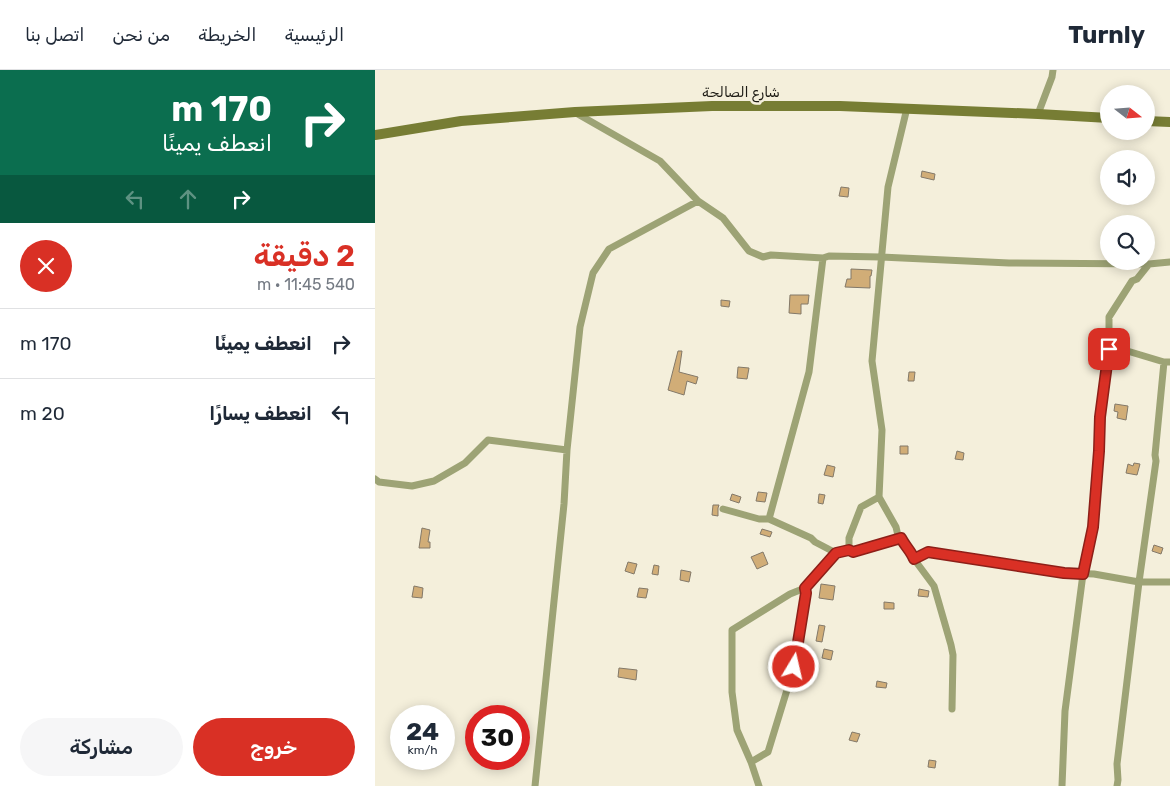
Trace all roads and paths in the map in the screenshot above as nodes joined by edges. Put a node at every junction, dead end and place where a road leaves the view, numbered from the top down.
1 (1053, 70) edge
2 (907, 108) junction
3 (575, 112) junction
4 (1038, 114) junction
5 (1100, 117) edge
6 (1155, 121) edge
7 (1170, 122) edge
8 (375, 135) edge
9 (698, 201) junction
10 (881, 257) junction
11 (823, 258) junction
12 (1170, 262) edge
13 (1100, 263) edge
14 (1155, 263) edge
15 (1144, 270) edge
16 (1109, 349) junction
17 (1167, 362) edge
18 (567, 450) junction
19 (375, 479) edge
20 (879, 497) junction
21 (723, 509) dead end
22 (769, 519) junction
23 (900, 539) junction
24 (849, 550) junction
25 (836, 553) junction
26 (914, 559) junction
27 (1083, 574) junction
28 (1139, 582) junction
29 (1170, 582) edge
30 (805, 588) junction
31 (952, 709) dead end
32 (751, 762) junction
33 (535, 786) edge
34 (759, 786) edge
35 (1062, 786) edge
36 (1117, 786) edge

1 - 4 street
2 - 3 main road, شارع الصالحة
2 - 4 main road, شارع الصالحة
2 - 10 street
3 - 8 main road, شارع الصالحة
3 - 9 street
4 - 5 main road, شارع الصالحة
6 - 7 main road
9 - 11 street
9 - 18 street
10 - 11 street
10 - 13 street
10 - 20 street
11 - 22 street
12 - 14 street
15 - 16 street
16 - 17 street
16 - 27 street
17 - 28 street
18 - 19 street
18 - 33 street
20 - 23 street
20 - 24 street
21 - 22 street
22 - 25 street
23 - 24 street
23 - 26 street
24 - 25 street
25 - 30 street
26 - 27 street
26 - 31 street
27 - 28 street
27 - 35 street
28 - 29 street
28 - 36 street
30 - 32 street
30 - 32 street
32 - 34 street

